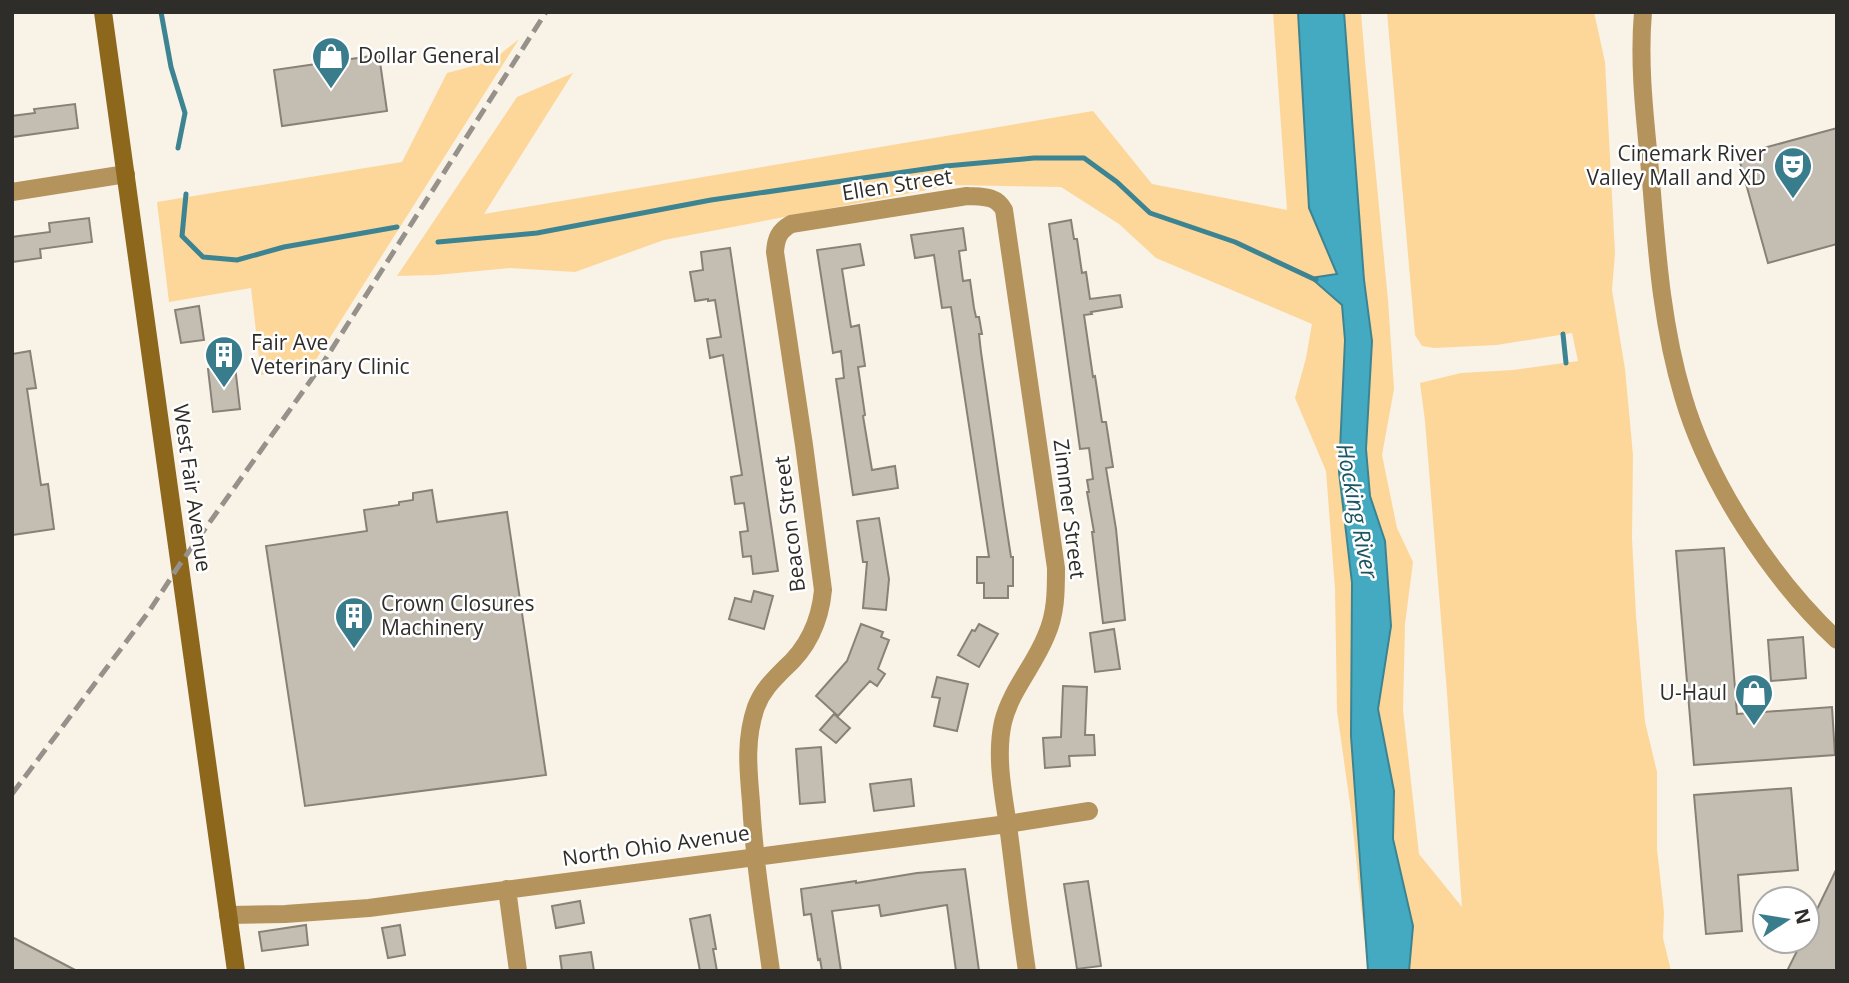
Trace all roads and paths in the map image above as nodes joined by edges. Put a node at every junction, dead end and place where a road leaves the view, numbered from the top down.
1 (103, 12) edge
2 (1643, 12) edge
3 (126, 174) junction
4 (12, 192) edge
5 (1004, 210) joint
6 (791, 224) joint
7 (1837, 640) edge
8 (1090, 811) dead end
9 (1007, 824) junction
10 (755, 856) junction
11 (507, 890) junction
12 (228, 915) junction
13 (236, 971) edge
14 (518, 971) edge
15 (771, 971) edge
16 (1027, 971) edge

1 - 3 street, West Fair Avenue
2 - 7 street
3 - 4 street
3 - 12 street, West Fair Avenue
5 - 6 street, Ellen Street
5 - 9 street, Zimmer Street
6 - 10 street, Beacon Street
8 - 9 street, North Ohio Avenue
9 - 10 street, North Ohio Avenue
9 - 16 street, Zimmer Street
10 - 11 street, North Ohio Avenue
10 - 15 street, Beacon Street
11 - 12 street, North Ohio Avenue
11 - 14 street
12 - 13 street, West Fair Avenue

